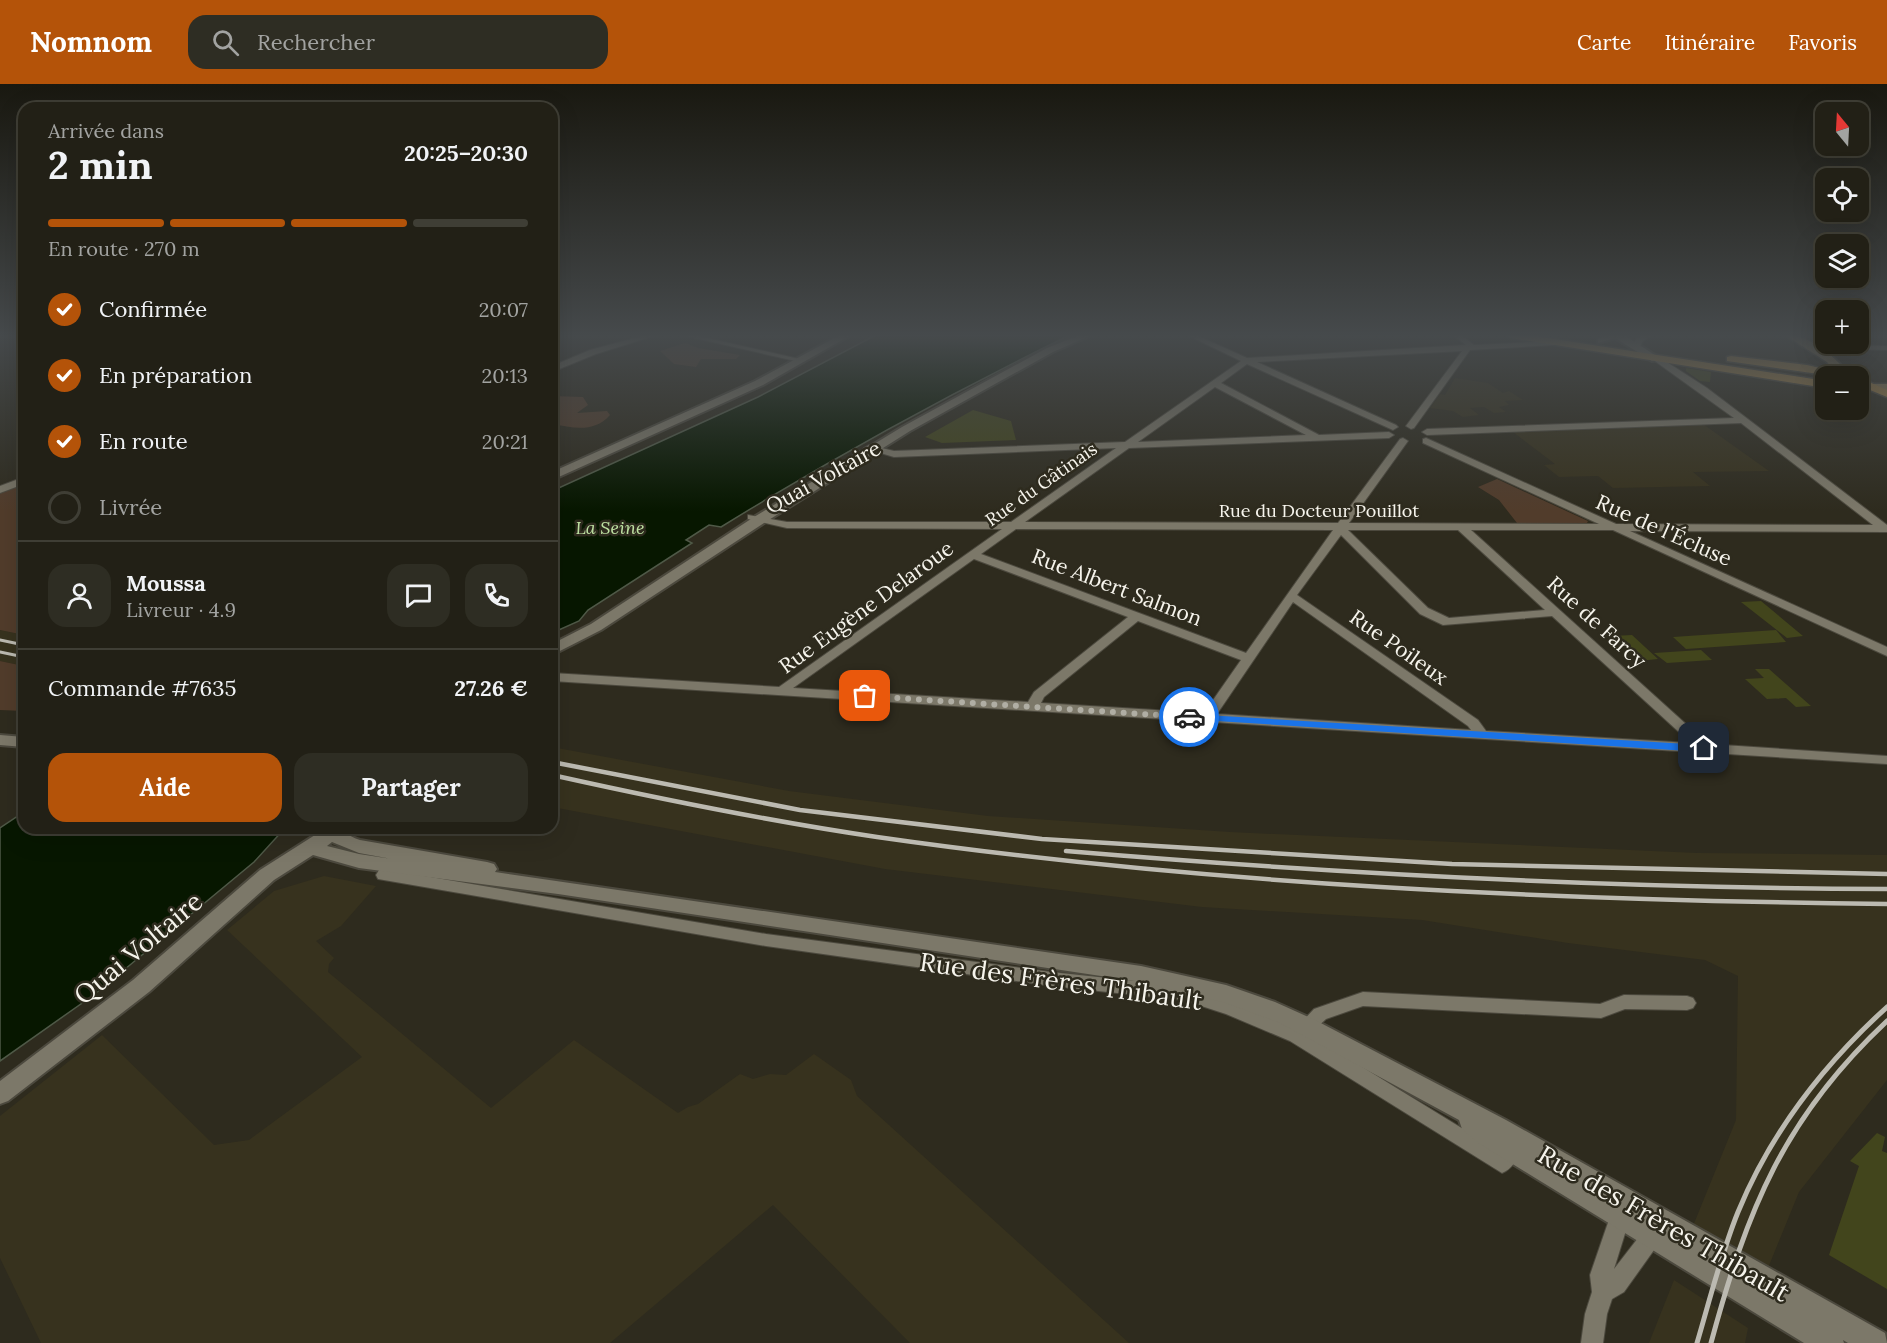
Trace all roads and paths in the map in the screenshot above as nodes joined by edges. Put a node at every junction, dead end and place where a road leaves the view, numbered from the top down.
1 (736, 394) edge
2 (972, 394) edge
3 (1199, 394) edge
4 (1235, 394) edge
5 (1315, 394) edge
6 (1434, 394) edge
7 (1706, 394) edge
8 (1744, 420) junction
9 (1411, 426) junction
10 (1391, 431) junction
11 (1426, 436) junction
12 (1316, 437) junction
13 (1403, 441) junction
14 (1127, 444) junction
15 (871, 449) junction
16 (558, 473) edge
17 (18, 482) edge
18 (0, 490) edge
19 (755, 519) junction
20 (1013, 526) junction
21 (1340, 526) junction
22 (1461, 527) junction
23 (1611, 527) junction
24 (1886, 528) edge
25 (972, 554) junction
26 (1290, 597) junction
27 (1557, 612) junction
28 (1137, 616) junction
29 (558, 638) edge
30 (558, 647) edge
31 (1887, 652) edge
32 (1247, 658) junction
33 (558, 677) edge
34 (785, 692) junction
35 (1032, 707) junction
36 (1208, 718) junction
37 (1481, 734) junction
38 (0, 740) edge
39 (18, 742) edge
40 (1704, 748) junction
41 (1887, 760) edge
42 (335, 834) edge
43 (311, 836) edge
44 (396, 859) junction
45 (605, 903) junction
46 (1687, 1003) dead end
47 (1307, 1026) junction
48 (0, 1094) edge
49 (1450, 1107) junction
50 (1511, 1150) junction
51 (1623, 1209) junction
52 (1653, 1236) junction
53 (1603, 1292) junction
54 (1592, 1343) edge
55 (1830, 1343) edge
56 (1875, 1343) edge

1 - 16 street
2 - 15 street, Quai Voltaire
3 - 14 street, Rue du Gâtinais
4 - 12 street
5 - 10 street
6 - 9 street
7 - 8 street
8 - 11 street
8 - 24 street
9 - 10 street
9 - 11 street, Rue de l'Écluse
10 - 12 street
10 - 13 street
11 - 13 street
11 - 23 street, Rue de l'Écluse
12 - 14 street
13 - 21 street
14 - 15 street
14 - 20 street, Rue du Gâtinais
15 - 19 street, Quai Voltaire
17 - 18 street
19 - 20 street, Rue du Docteur Pouillot
19 - 29 street, Quai Voltaire
19 - 30 street, Quai Voltaire
20 - 21 street, Rue du Docteur Pouillot
20 - 25 street, Rue du Gâtinais
21 - 22 street, Rue du Docteur Pouillot
21 - 26 street
21 - 27 street
22 - 23 street, Rue du Docteur Pouillot
22 - 27 street, Rue de Farcy
23 - 24 street, Rue du Docteur Pouillot
23 - 31 street, Rue de l'Écluse
25 - 28 street, Rue Albert Salmon
25 - 34 street, Rue Eugène Delaroue
26 - 32 street
26 - 37 street, Rue Poileux
27 - 40 street, Rue de Farcy
28 - 32 street, Rue Albert Salmon
28 - 35 street
32 - 36 street
33 - 34 street
34 - 35 street
35 - 36 street
36 - 37 street
37 - 40 street
38 - 39 street
40 - 41 street
42 - 44 street, Rue des Frères Thibault
43 - 44 street, Rue des Frères Thibault
43 - 48 street, Quai Voltaire
44 - 45 street, Rue des Frères Thibault
44 - 45 street, Rue des Frères Thibault
45 - 47 street, Rue des Frères Thibault
45 - 50 street, Rue des Frères Thibault
46 - 47 street
47 - 49 street, Rue des Frères Thibault
49 - 50 street, Rue des Frères Thibault
49 - 51 street, Rue des Frères Thibault
50 - 51 street, Rue des Frères Thibault
51 - 52 street, Rue des Frères Thibault
51 - 53 street
51 - 56 street, Rue des Frères Thibault
52 - 53 street
52 - 55 street, Rue des Frères Thibault
53 - 54 street

